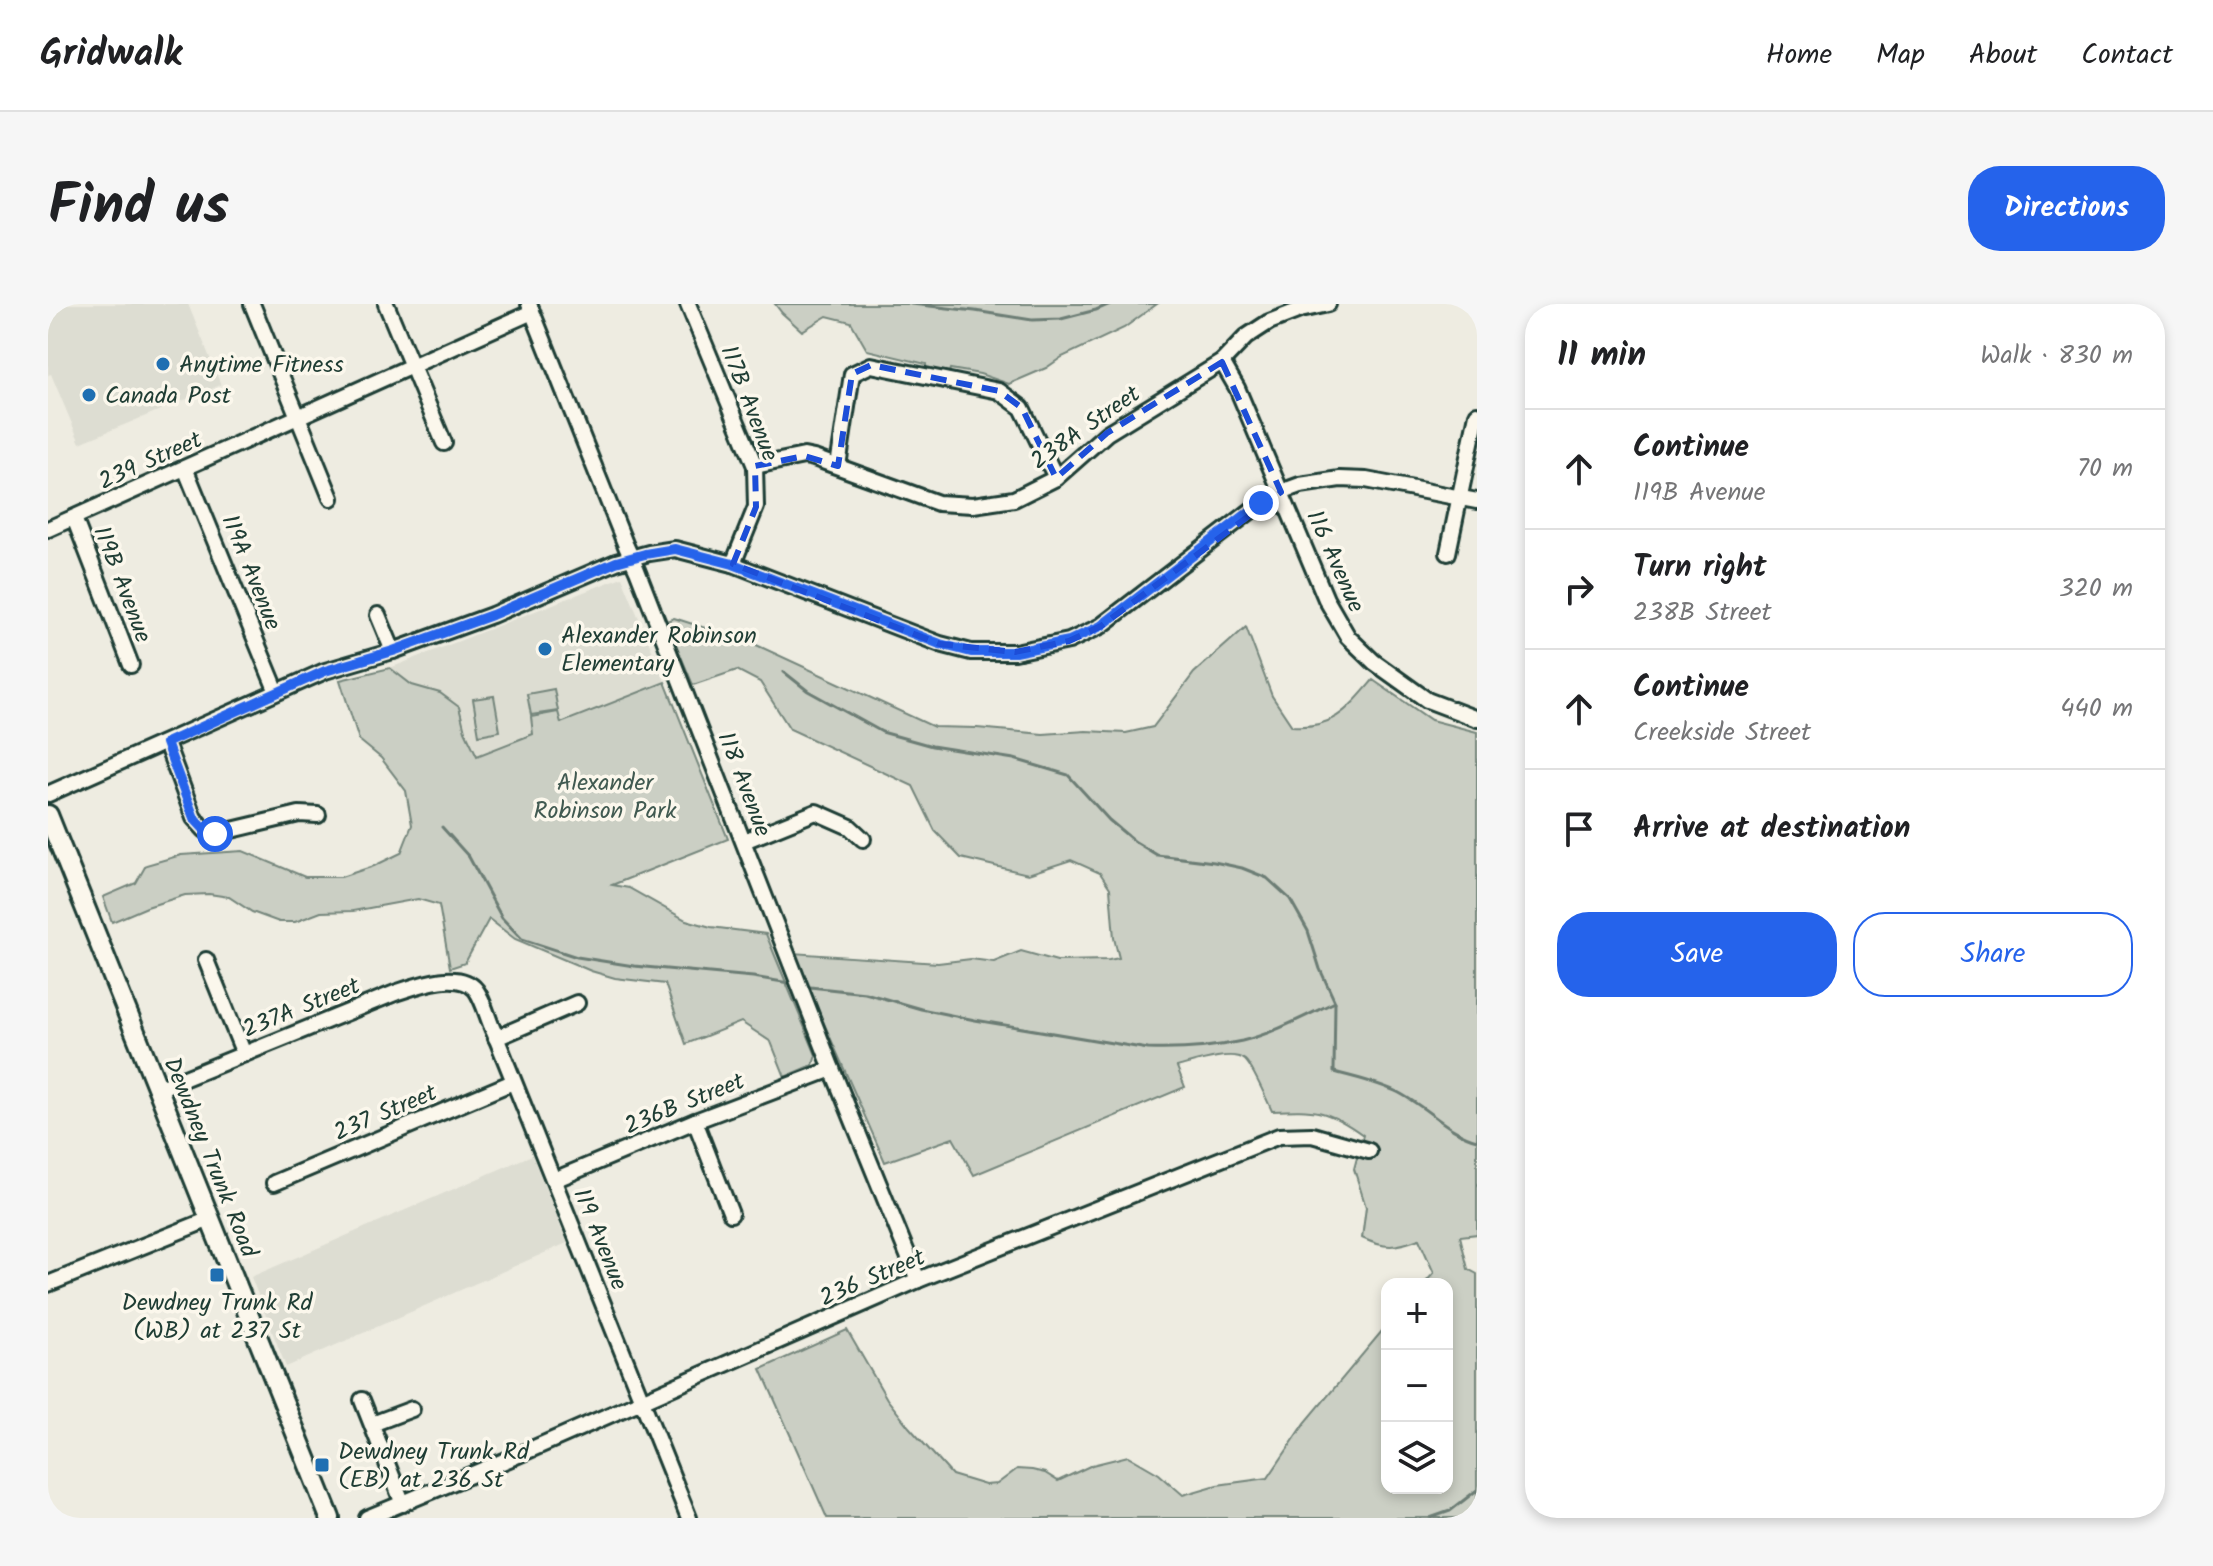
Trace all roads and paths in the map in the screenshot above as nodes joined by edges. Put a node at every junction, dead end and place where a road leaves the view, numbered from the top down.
1 (252, 304) edge
2 (386, 304) edge
3 (688, 304) edge
4 (1328, 304) edge
5 (530, 308) edge
6 (1222, 362) junction
7 (411, 366) junction
8 (1477, 414) edge
9 (298, 417) junction
10 (444, 443) dead end
11 (755, 466) junction
12 (838, 466) junction
13 (185, 468) junction
14 (1056, 478) junction
15 (1281, 492) junction
16 (1460, 497) junction
17 (331, 498) dead end
18 (1477, 501) edge
19 (74, 518) junction
20 (48, 529) edge
21 (1448, 553) dead end
22 (631, 557) junction
23 (733, 564) junction
24 (378, 615) dead end
25 (393, 651) junction
26 (131, 665) dead end
27 (277, 692) junction
28 (1477, 719) edge
29 (166, 743) junction
30 (48, 794) edge
31 (48, 815) edge
32 (318, 815) dead end
33 (863, 839) dead end
34 (744, 841) junction
35 (206, 960) dead end
36 (465, 981) joint
37 (577, 1003) dead end
38 (496, 1038) junction
39 (244, 1054) junction
40 (832, 1069) junction
41 (513, 1082) junction
42 (158, 1089) junction
43 (695, 1121) junction
44 (1369, 1151) dead end
45 (554, 1180) junction
46 (274, 1183) dead end
47 (731, 1214) dead end
48 (210, 1219) junction
49 (918, 1280) junction
50 (48, 1284) edge
51 (362, 1400) dead end
52 (642, 1400) junction
53 (412, 1409) dead end
54 (372, 1424) junction
55 (403, 1504) junction
56 (330, 1518) edge
57 (367, 1518) edge
58 (689, 1518) edge

1 - 9 street
2 - 7 street
3 - 11 street, 117B Avenue
4 - 6 street, 238A Street
5 - 7 street, 239 Street
5 - 22 street, 118 Avenue
6 - 14 street, 238A Street
6 - 15 street, 116 Avenue
7 - 9 street, 239 Street
7 - 10 street
8 - 16 street
9 - 13 street, 239 Street
9 - 17 street
11 - 12 street, 238A Street
11 - 23 street, 117B Avenue
12 - 14 street, 238A Street
12 - 14 street
13 - 19 street, 239 Street
13 - 27 street, 119A Avenue
15 - 16 street
15 - 23 street
15 - 28 street, 116 Avenue
16 - 18 street
16 - 21 street
19 - 20 street, 239 Street
19 - 26 street, 119B Avenue
22 - 23 street
22 - 25 street
22 - 34 street, 118 Avenue
24 - 25 street
25 - 27 street
27 - 29 street
29 - 30 street
29 - 32 street
31 - 42 main road, Dewdney Trunk Road
33 - 34 street
34 - 40 street, 118 Avenue
35 - 39 street
36 - 38 street, 119 Avenue
36 - 39 street, 237A Street
37 - 38 street
38 - 41 street, 119 Avenue
39 - 42 street, 237A Street
40 - 43 street, 236B Street
40 - 49 street, 118 Avenue
41 - 45 street, 119 Avenue
41 - 46 street, 237 Street
42 - 48 main road, Dewdney Trunk Road
43 - 45 street, 236B Street
43 - 47 street
44 - 49 street, 236 Street
45 - 52 street, 119 Avenue
48 - 50 street
48 - 56 main road, Dewdney Trunk Road
49 - 52 street, 236 Street
51 - 54 street
52 - 55 street, 236 Street
52 - 58 street, 119 Avenue
53 - 54 street
54 - 55 street
55 - 57 street, 236 Street

